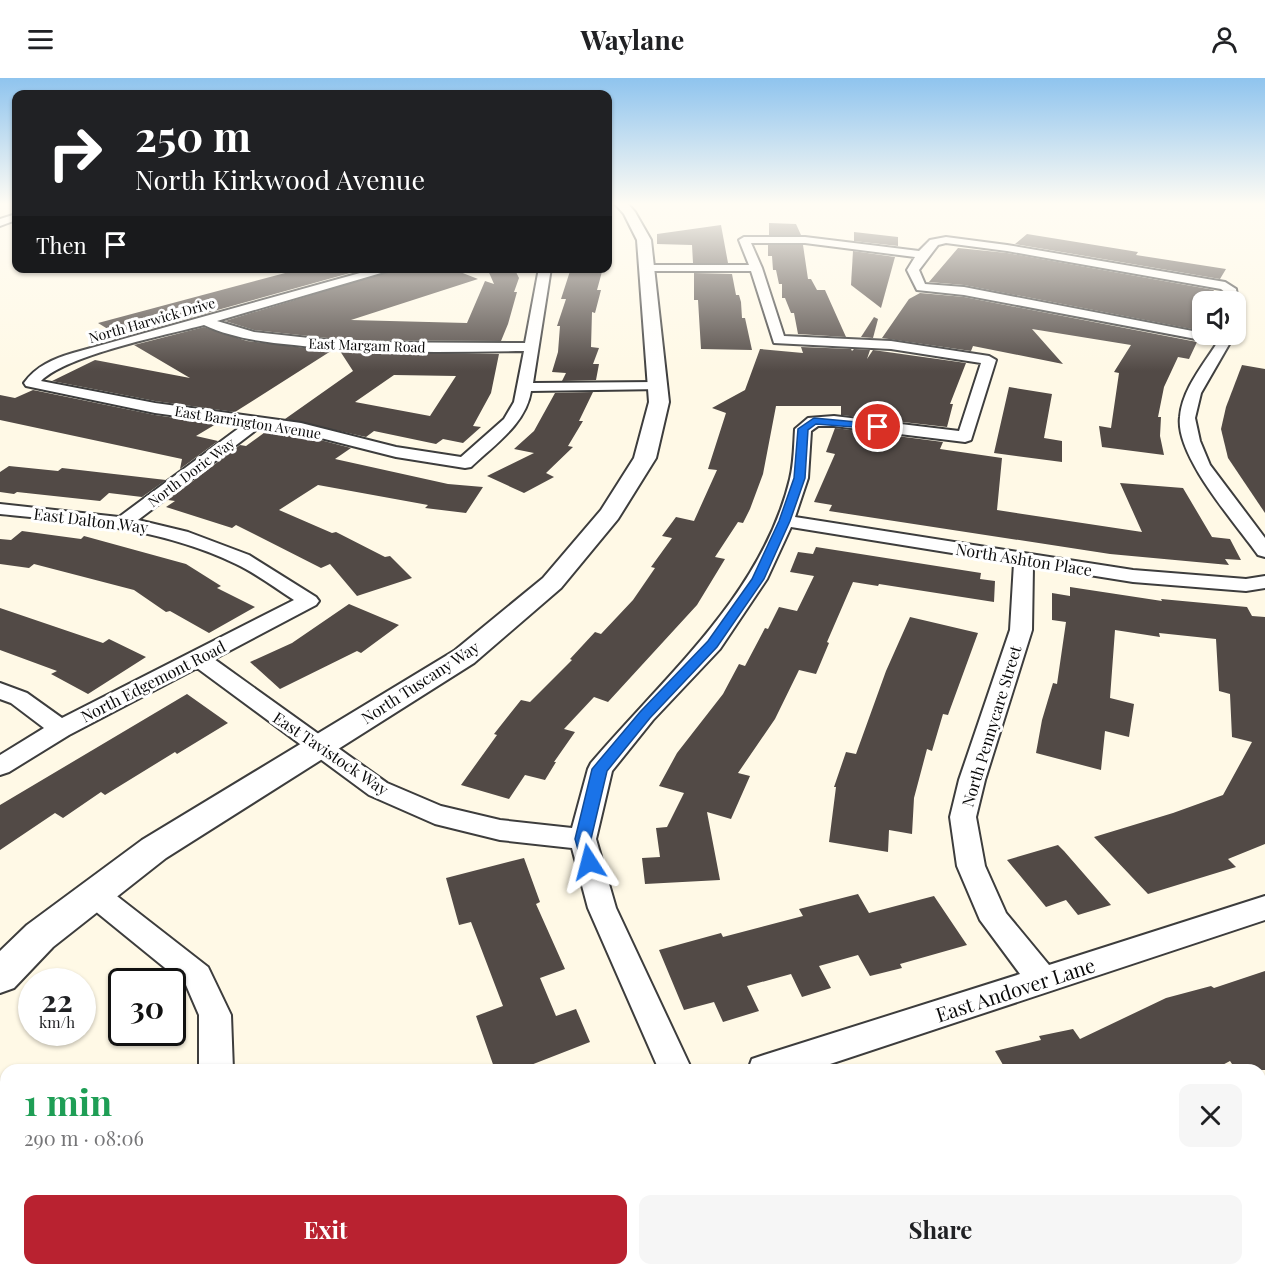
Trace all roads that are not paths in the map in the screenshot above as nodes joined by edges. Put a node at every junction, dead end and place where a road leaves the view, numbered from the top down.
1 (645, 260) edge
2 (752, 260) edge
3 (919, 260) edge
4 (1075, 260) edge
5 (646, 268) junction
6 (756, 268) junction
7 (376, 273) edge
8 (544, 273) edge
9 (369, 275) junction
10 (384, 281) dead end
11 (1231, 291) edge
12 (205, 320) junction
13 (1192, 332) edge
14 (1223, 345) edge
15 (532, 347) junction
16 (31, 383) joint
17 (657, 386) junction
18 (525, 387) junction
19 (257, 422) junction
20 (0, 509) edge
21 (785, 521) junction
22 (124, 522) junction
23 (1265, 551) edge
24 (1023, 559) junction
25 (1265, 582) edge
26 (309, 601) joint
27 (198, 658) junction
28 (0, 690) edge
29 (61, 729) junction
30 (318, 747) junction
31 (0, 766) edge
32 (583, 839) junction
33 (94, 894) junction
34 (1265, 908) edge
35 (0, 976) edge
36 (1043, 980) junction
37 (216, 1064) edge
38 (673, 1064) edge
39 (783, 1064) edge

1 - 5 street, North Tuscany Way
2 - 6 street
3 - 13 street
4 - 11 street
5 - 6 street
5 - 17 street, North Tuscany Way
6 - 21 street
7 - 9 street, North Harwick Drive
8 - 15 street
9 - 10 street
9 - 12 street, North Harwick Drive
12 - 15 street, East Margam Road
12 - 16 street, North Harwick Drive
14 - 23 street
15 - 18 street
16 - 19 street, East Barrington Avenue
17 - 18 street
17 - 30 street, North Tuscany Way
18 - 19 street, East Barrington Avenue
19 - 22 street, North Doric Way
20 - 22 street, East Dalton Way
21 - 24 street, North Ashton Place
21 - 32 street
22 - 26 street, East Dalton Way
24 - 25 street, North Ashton Place
24 - 36 street, North Pennycare Street
26 - 27 street, North Edgemont Road
27 - 29 street, North Edgemont Road
27 - 30 street, East Tavistock Way
28 - 29 street
29 - 31 street, North Edgemont Road
30 - 32 street, East Tavistock Way
30 - 33 street, North Tuscany Way
32 - 38 street
33 - 35 street, North Tuscany Way
33 - 37 street
34 - 36 street, East Andover Lane
36 - 39 street, East Andover Lane

